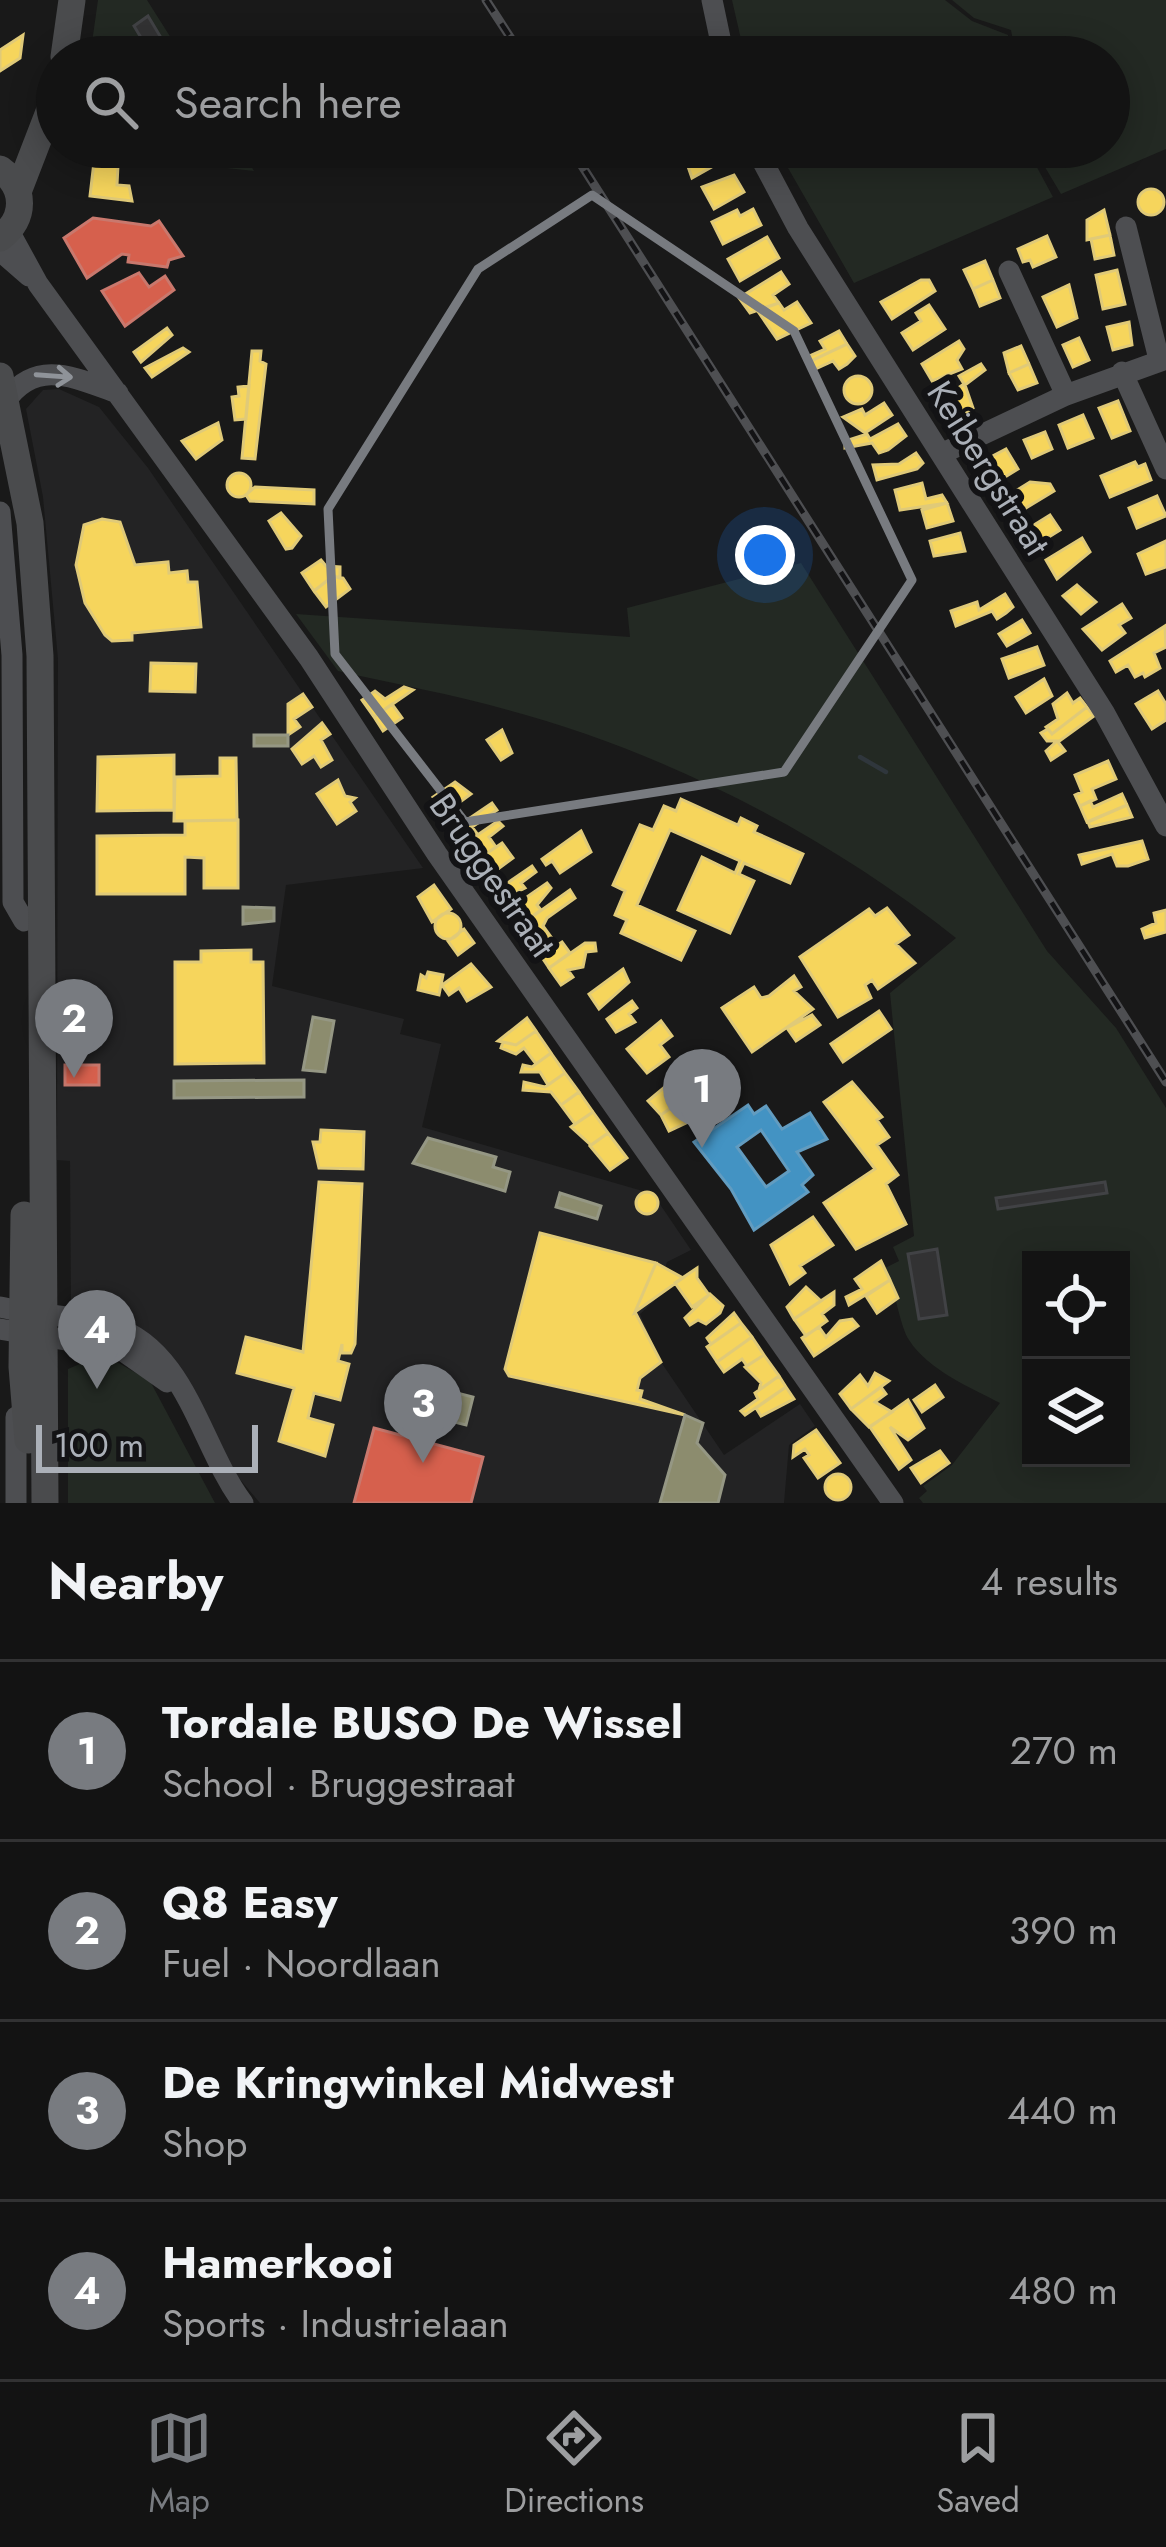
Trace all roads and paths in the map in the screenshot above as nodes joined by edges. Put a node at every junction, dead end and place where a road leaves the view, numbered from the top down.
1 (72, 0) edge
2 (712, 0) edge
3 (67, 36) edge
4 (720, 36) edge
5 (36, 135) edge
6 (36, 144) edge
7 (0, 167) edge
8 (766, 168) edge
9 (18, 192) junction
10 (1126, 227) dead end
11 (3, 240) edge
12 (1009, 271) dead end
13 (1162, 359) edge
14 (1122, 372) junction
15 (118, 393) junction
16 (1066, 395) junction
17 (2, 410) edge
18 (941, 454) junction
19 (1166, 469) edge
20 (0, 512) edge
21 (1166, 826) edge
22 (24, 921) junction
23 (23, 1323) edge
24 (23, 1382) junction
25 (16, 1503) edge
26 (27, 1503) edge
27 (45, 1503) edge
28 (243, 1503) edge
29 (893, 1503) edge

1 - 3 main road
2 - 4 street
5 - 7 main road
6 - 9 main road
7 - 9 main road
8 - 18 street, Keibergstraat
9 - 11 main road
10 - 13 street
11 - 15 street, Bruggestraat
12 - 16 street
13 - 14 street
14 - 16 street
14 - 19 street
17 -> 15 street
15 - 29 street, Bruggestraat
16 - 18 street
17 - 22 main road
17 - 23 main road
18 - 21 street, Keibergstraat
20 - 22 street
22 - 23 main road
23 - 24 main road
23 - 27 main road
23 - 28 street
24 - 25 street
24 - 26 main road

